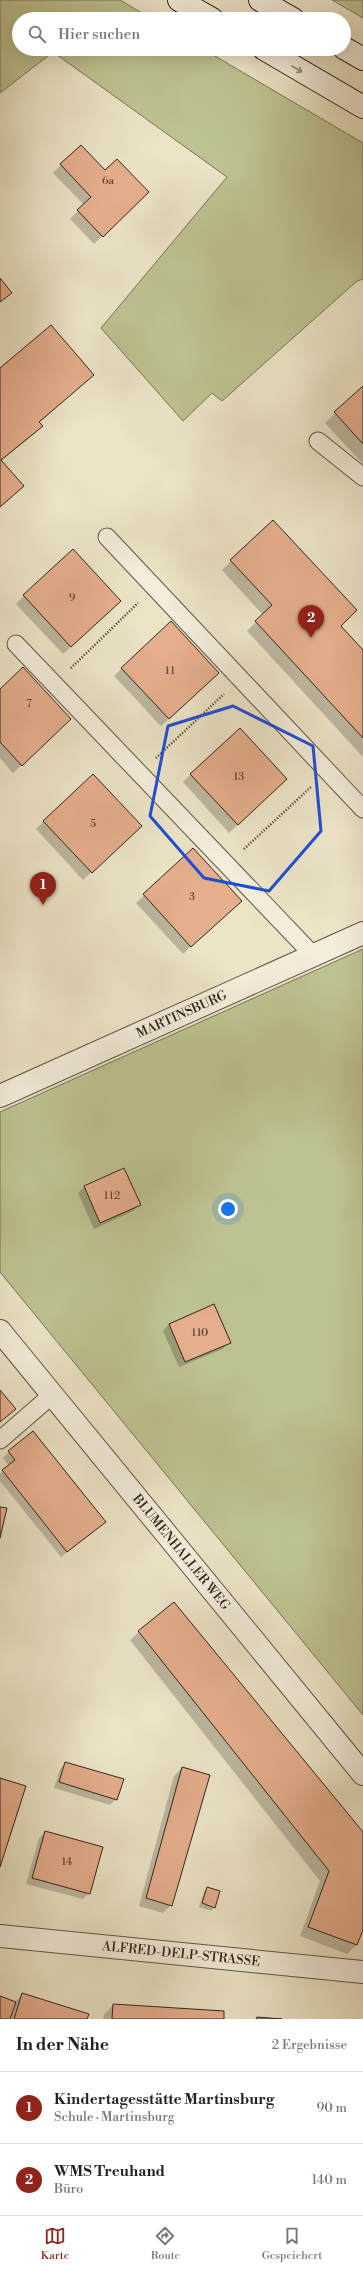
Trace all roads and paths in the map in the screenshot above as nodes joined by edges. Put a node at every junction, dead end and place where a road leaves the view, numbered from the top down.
1 (179, 0) edge
2 (260, 0) edge
3 (200, 12) edge
4 (281, 12) edge
5 (351, 52) edge
6 (276, 56) edge
7 (363, 59) edge
8 (363, 107) edge
9 (318, 441) dead end
10 (363, 478) edge
11 (107, 537) dead end
12 (154, 588) junction
13 (16, 644) dead end
14 (240, 679) junction
15 (54, 684) junction
16 (328, 772) junction
17 (140, 774) junction
18 (363, 809) edge
19 (227, 865) junction
20 (363, 933) edge
21 (314, 956) junction
22 (0, 1096) edge
23 (0, 1331) edge
24 (52, 1395) junction
25 (0, 1440) edge
26 (363, 1774) edge
27 (0, 1936) edge
28 (363, 1972) edge

1 - 3 street
2 - 4 street
5 - 7 street
6 -> 8 street
9 - 10 lane
11 - 12 lane
12 - 14 lane
12 - 15 path
13 - 15 lane
14 - 16 lane
14 - 17 path
15 - 17 lane
16 - 18 lane
16 - 19 path
17 - 19 lane
19 - 21 lane
20 - 21 street, MARTINSBURG
21 - 22 street, MARTINSBURG
23 - 24 street, BLUMENHALLER WEG
24 - 25 lane
24 - 26 street, BLUMENHALLER WEG
27 - 28 street, ALFRED-DELP-STRASSE

